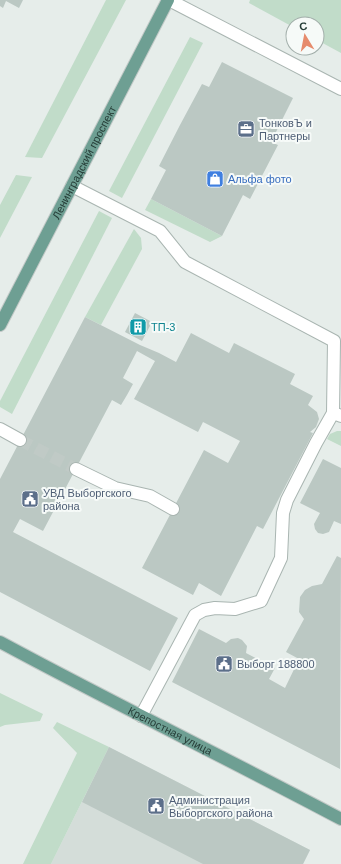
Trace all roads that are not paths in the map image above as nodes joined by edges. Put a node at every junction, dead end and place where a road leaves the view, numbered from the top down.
1 (168, 0) edge
2 (341, 89) edge
3 (72, 186) junction
4 (0, 325) edge
5 (337, 414) edge
6 (0, 429) edge
7 (20, 440) tunnel mouth
8 (76, 469) tunnel mouth
9 (173, 509) dead end
10 (0, 642) edge
11 (141, 716) junction
12 (341, 819) edge

1 - 2 street
1 - 3 main road, Ленинградский проспект
3 - 4 main road, Ленинградский проспект
3 - 5 street
5 - 11 street
6 - 7 street
8 - 9 street
10 - 11 main road, Крепостная улица
11 - 12 main road, Крепостная улица

